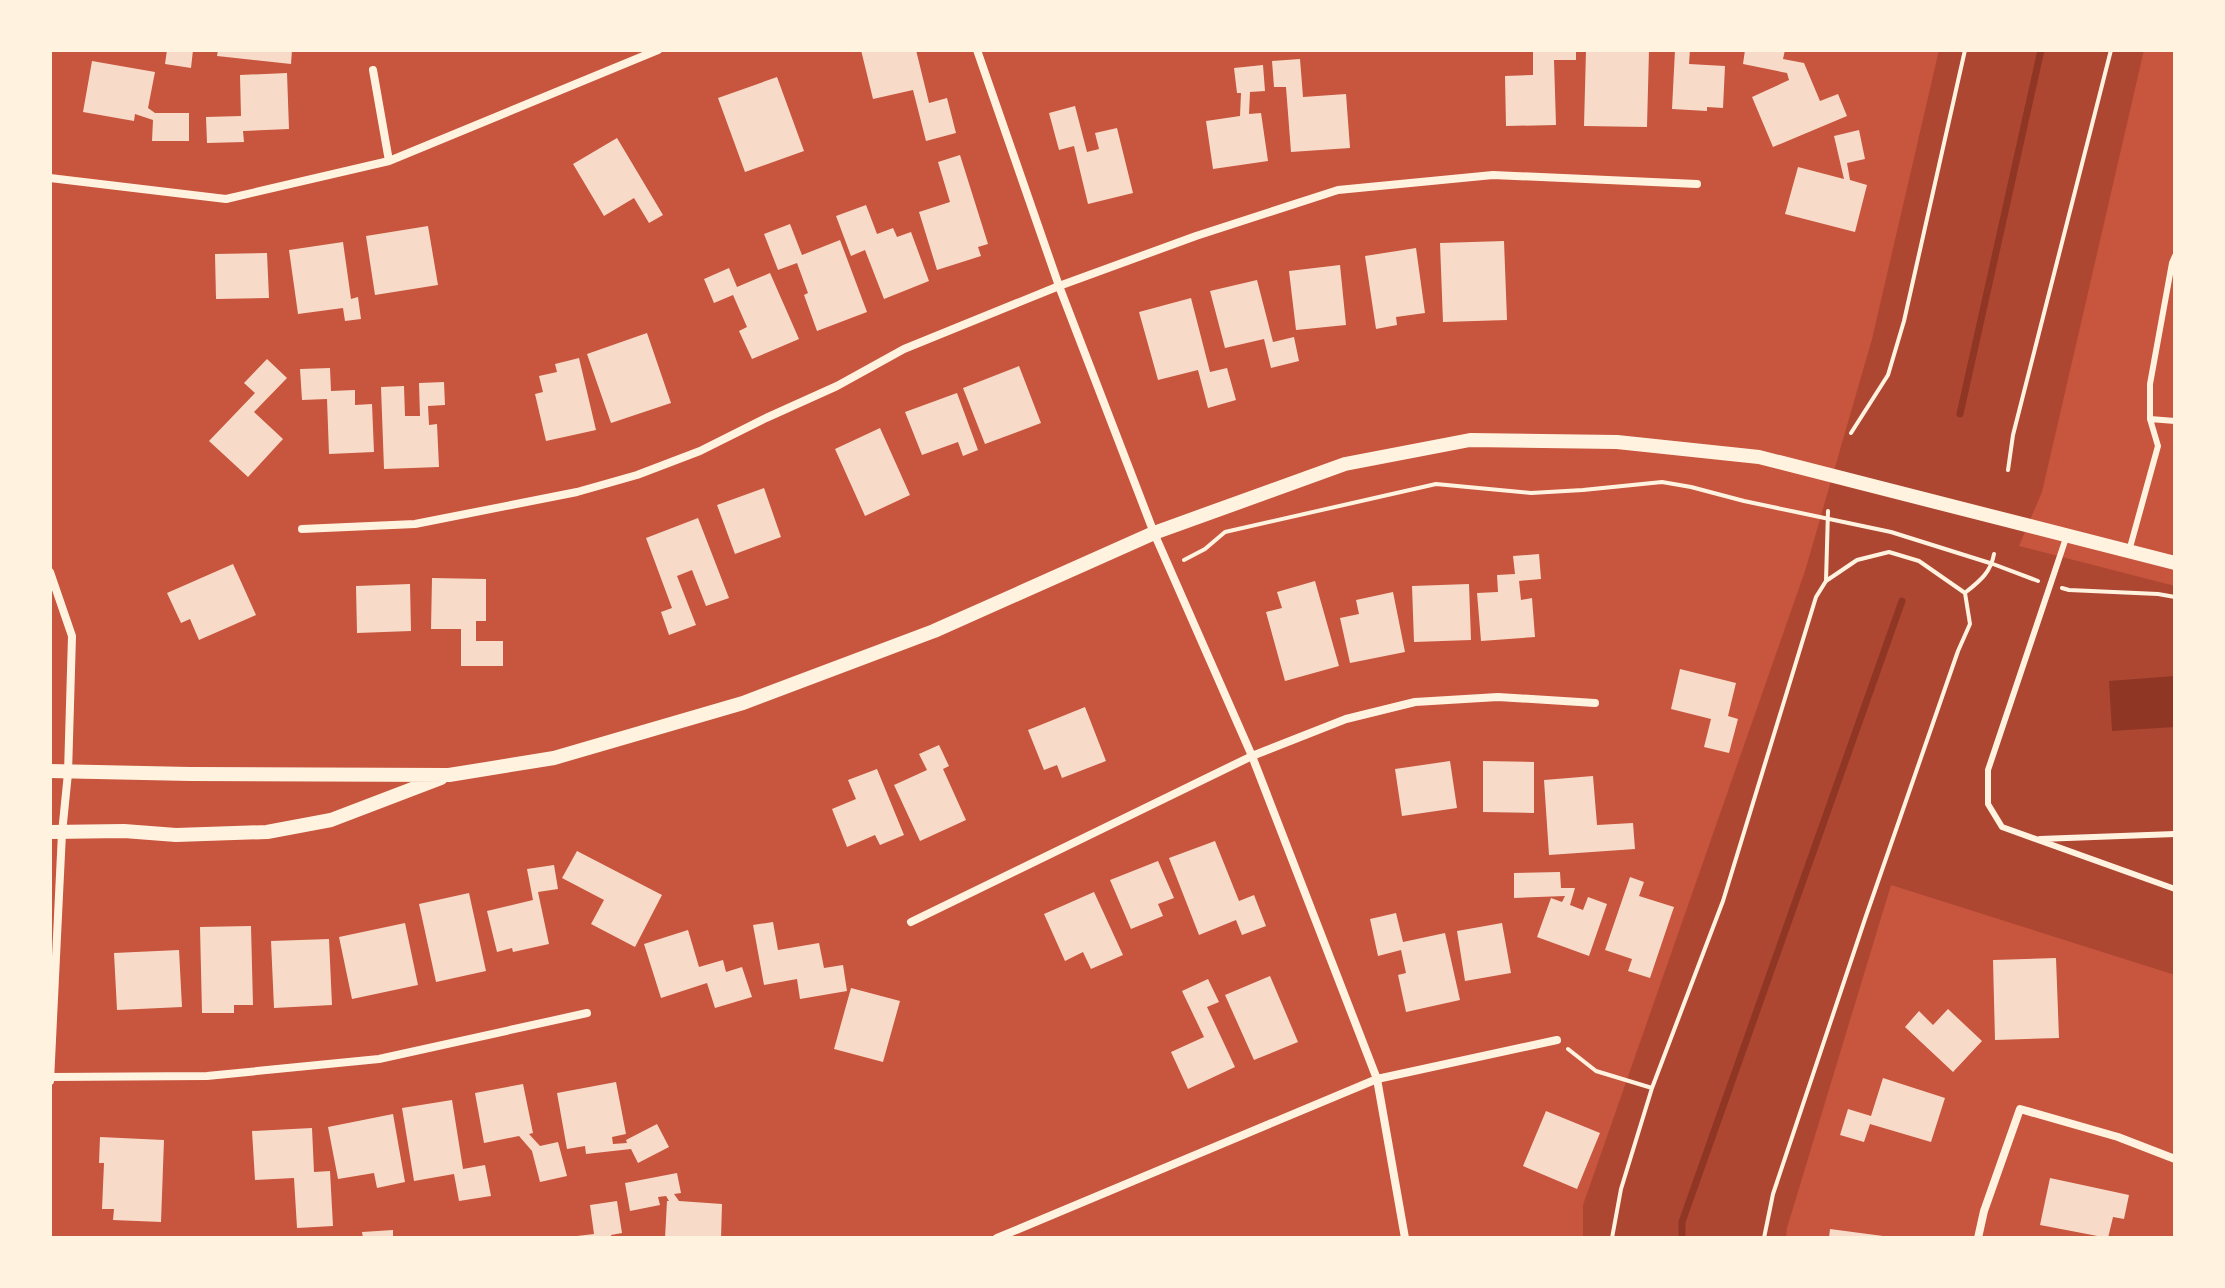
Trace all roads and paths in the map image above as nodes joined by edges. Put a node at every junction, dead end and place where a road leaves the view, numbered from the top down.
1 (658, 50) edge
2 (977, 50) edge
3 (1965, 50) edge
4 (2111, 50) edge
5 (373, 70) dead end
6 (389, 161) junction
7 (50, 178) edge
8 (1697, 184) dead end
9 (2175, 256) edge
10 (1059, 286) junction
11 (2150, 419) junction
12 (2175, 421) edge
13 (1851, 433) dead end
14 (2008, 470) dead end
15 (1828, 511) dead end
16 (1827, 519) junction
17 (302, 529) dead end
18 (1154, 533) junction
19 (2067, 535) junction
20 (2129, 551) junction
21 (1994, 554) dead end
22 (2175, 563) edge
23 (1993, 564) junction
24 (1169, 568) junction
25 (50, 572) edge
26 (1826, 581) junction
27 (2051, 584) junction
28 (1965, 593) junction
29 (2175, 597) edge
30 (1595, 703) dead end
31 (1252, 756) junction
32 (50, 771) edge
33 (68, 773) junction
34 (449, 775) junction
35 (56, 832) edge
36 (2175, 834) edge
37 (2036, 839) junction
38 (2175, 889) edge
39 (911, 922) dead end
40 (587, 1013) dead end
41 (1557, 1040) joint
42 (50, 1078) edge
43 (1377, 1079) junction
44 (1652, 1088) junction
45 (2175, 1159) edge
46 (997, 1238) edge
47 (1405, 1238) edge
48 (1612, 1238) edge
49 (1764, 1238) edge
50 (1978, 1238) edge

1 - 6 street
2 - 10 street
3 - 13 path
4 - 14 path
5 - 6 street
6 - 7 street
8 - 10 street
9 - 11 lane
10 - 17 street
10 - 18 street
11 - 12 lane
11 - 20 lane
15 - 16 path
16 - 23 path
16 - 24 path
16 - 26 path
18 - 19 street
18 - 24 street
18 - 34 street
19 - 20 street
19 - 27 lane
20 - 22 street
21 - 23 path
23 - 27 path
23 - 28 path
24 - 31 street
25 - 33 street
26 - 28 path
26 - 44 path
27 - 29 path
27 - 37 lane
28 - 49 path
30 - 31 street
31 - 39 street
31 - 43 street
32 - 33 street
33 - 34 street
33 - 35 street
34 - 35 street
35 - 42 street
36 - 37 lane
37 - 38 lane
40 - 42 street
41 - 43 street
41 - 44 path
43 - 46 street
43 - 47 street
44 - 48 path
45 - 50 street

